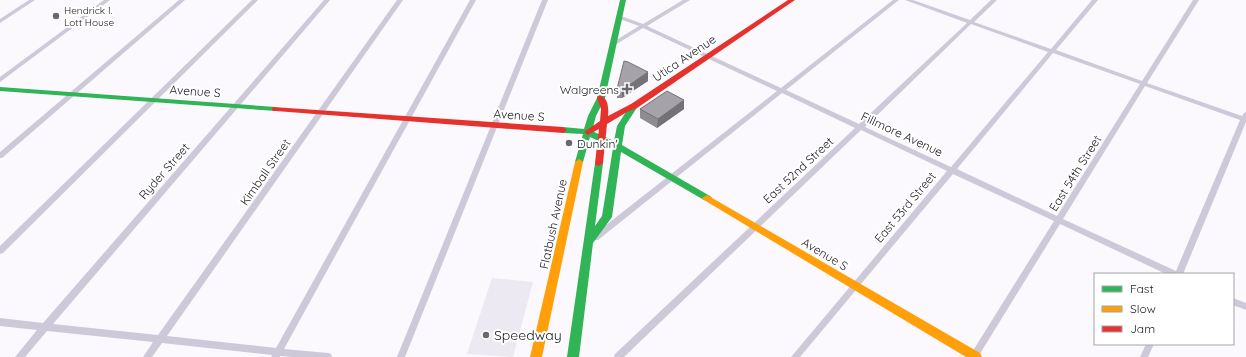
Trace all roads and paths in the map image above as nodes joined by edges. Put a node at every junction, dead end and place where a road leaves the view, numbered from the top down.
1 (32, 0) edge
2 (107, 0) edge
3 (182, 0) edge
4 (255, 0) edge
5 (327, 0) edge
6 (400, 0) edge
7 (473, 0) edge
8 (545, 0) edge
9 (623, 0) edge
10 (687, 0) edge
11 (792, 0) edge
12 (896, 0) edge
13 (908, 0) edge
14 (994, 0) edge
15 (1095, 0) edge
16 (1196, 0) edge
17 (619, 17) junction
18 (0, 21) edge
19 (970, 22) junction
20 (643, 26) junction
21 (613, 44) junction
22 (1052, 51) junction
23 (708, 56) junction
24 (0, 80) edge
25 (1144, 84) junction
26 (0, 89) edge
27 (782, 91) junction
28 (72, 94) junction
29 (601, 98) junction
30 (153, 100) junction
31 (236, 106) junction
32 (634, 106) junction
33 (320, 113) junction
34 (1245, 118) edge
35 (406, 119) junction
36 (604, 122) junction
37 (495, 126) junction
38 (860, 127) junction
39 (588, 132) junction
40 (602, 139) junction
41 (617, 146) junction
42 (0, 156) edge
43 (952, 170) junction
44 (673, 177) junction
45 (1058, 220) junction
46 (755, 226) junction
47 (589, 242) junction
48 (0, 251) edge
49 (1172, 273) edge
50 (1179, 273) edge
51 (855, 286) junction
52 (1234, 301) edge
53 (1246, 307) edge
54 (0, 322) edge
55 (45, 327) junction
56 (160, 339) junction
57 (1150, 345) edge
58 (276, 354) edge
59 (19, 357) edge
60 (147, 357) edge
61 (328, 357) edge
62 (402, 357) edge
63 (536, 357) edge
64 (573, 357) edge
65 (618, 357) edge
66 (795, 357) edge
67 (975, 357) edge
68 (1144, 357) edge

1 - 18 street
2 - 24 street
3 - 28 street
4 - 30 street
5 - 31 street, Ryder Street
6 - 33 street, Kimball Street
7 - 35 street
8 - 37 street
9 - 17 main road, Flatbush Avenue
10 - 20 street
11 - 23 main road, Utica Avenue
12 - 27 street
13 - 19 street
14 - 19 street, East 52nd Street
15 - 22 street, East 53rd Street
16 - 25 street, East 54th Street
17 - 20 street, Fillmore Avenue
17 - 21 main road, Flatbush Avenue
19 - 22 street
19 - 38 street, East 52nd Street
20 - 21 street
20 - 23 street, Fillmore Avenue
21 - 29 main road, Flatbush Avenue
22 - 25 street
22 - 43 street, East 53rd Street
23 - 27 street, Fillmore Avenue
23 - 32 main road, Utica Avenue
25 - 34 street
25 - 45 street, East 54th Street
26 - 28 main road, Avenue S
27 - 38 street, Fillmore Avenue
27 - 44 street
28 - 30 main road, Avenue S
28 - 42 street
29 - 36 main road, Flatbush Avenue
29 - 39 main road, Flatbush Avenue
30 - 31 main road, Avenue S
30 - 48 street
31 - 33 main road, Avenue S
31 - 55 street, Ryder Street
32 - 36 main road, Utica Avenue
32 - 41 main road
33 - 35 main road, Avenue S
33 - 56 street, Kimball Street
34 - 50 street
35 - 37 main road, Avenue S
35 - 58 street
36 - 39 main road, Utica Avenue
36 - 40 main road, Flatbush Avenue
37 - 39 main road, Avenue S
37 - 62 street
38 - 43 street, Fillmore Avenue
38 - 46 street, East 52nd Street
39 - 40 main road, Avenue S
39 - 63 main road, Flatbush Avenue
40 - 41 main road, Avenue S
40 - 47 main road, Flatbush Avenue
41 - 44 main road, Avenue S
41 - 47 main road
43 - 45 street, Fillmore Avenue
43 - 51 street, East 53rd Street
44 - 46 main road, Avenue S
44 - 47 street
45 - 49 street, Fillmore Avenue
45 - 67 street, East 54th Street
46 - 51 main road, Avenue S
46 - 65 street, East 52nd Street
47 - 64 main road, Flatbush Avenue
51 - 66 street, East 53rd Street
51 - 67 main road, Avenue S
52 - 53 street
54 - 55 street
55 - 56 street
55 - 59 street, Ryder Street
56 - 58 street
56 - 60 street, Kimball Street
57 - 68 street
58 - 61 street

